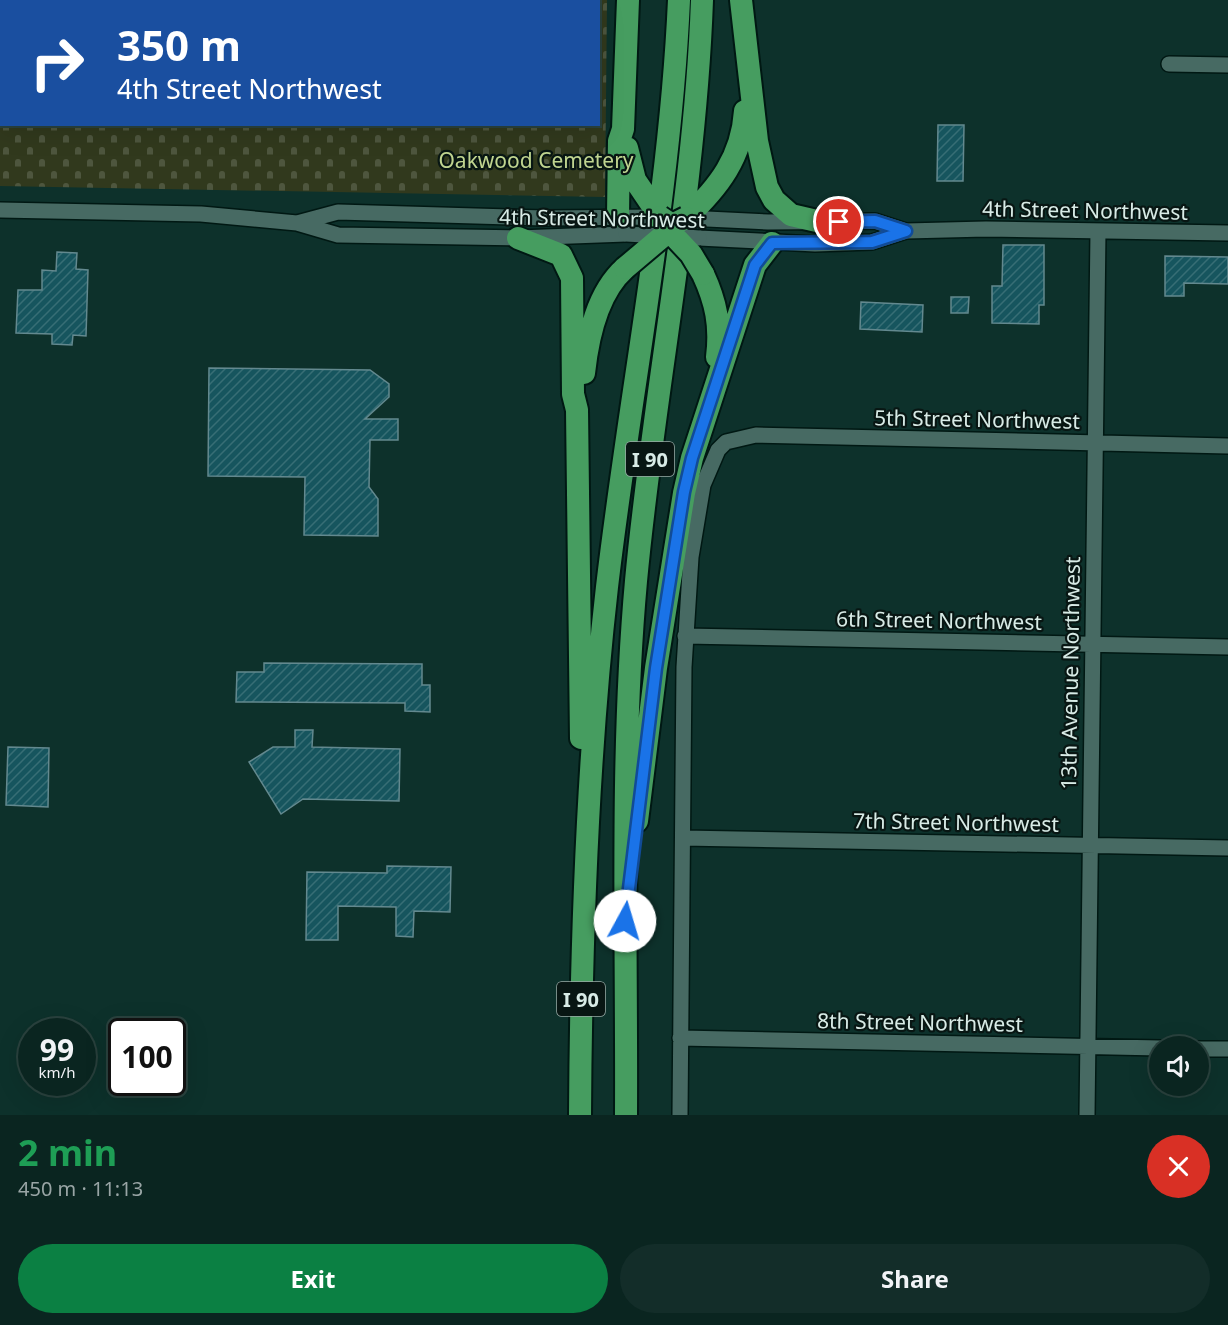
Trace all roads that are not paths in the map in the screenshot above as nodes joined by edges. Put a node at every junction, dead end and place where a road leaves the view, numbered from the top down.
1 (628, 0) edge
2 (679, 0) edge
3 (702, 0) edge
4 (741, 0) edge
5 (1169, 64) dead end
6 (1228, 65) edge
7 (748, 67) junction
8 (623, 129) junction
9 (0, 210) edge
10 (821, 222) junction
11 (297, 223) junction
12 (668, 227) junction
13 (906, 231) junction
14 (1098, 231) junction
15 (1228, 233) edge
16 (518, 238) junction
17 (772, 243) junction
18 (578, 410) junction
19 (705, 419) junction
20 (1094, 442) junction
21 (1228, 446) edge
22 (685, 636) junction
23 (1091, 645) junction
24 (1228, 647) edge
25 (682, 838) junction
26 (1089, 845) junction
27 (1228, 848) edge
28 (584, 884) junction
29 (625, 921) junction
30 (680, 1038) junction
31 (1088, 1046) junction
32 (1149, 1048) edge
33 (1209, 1048) edge
34 (1228, 1049) edge
35 (580, 1115) edge
36 (626, 1115) edge
37 (680, 1115) edge
38 (1087, 1115) edge

1 - 8 highway
2 - 28 highway, I 90
3 - 29 highway, I 90
4 - 7 highway
5 - 6 street
7 - 10 highway
7 - 12 highway
8 - 12 highway
8 - 12 highway
9 - 11 street, 4th Street Northwest
10 - 12 street, 4th Street Northwest
10 - 13 street, 4th Street Northwest
11 - 12 street, 4th Street Northwest
11 - 16 street, 4th Street Northwest
12 - 16 street, 4th Street Northwest
12 - 17 street, 4th Street Northwest
12 - 18 highway, bridge
12 - 19 highway, bridge
13 - 14 street, 4th Street Northwest
13 - 17 street, 4th Street Northwest
14 - 15 street, 4th Street Northwest
14 - 20 street, 13th Avenue Northwest
16 - 18 highway
17 - 19 highway
18 - 28 highway
19 - 29 highway
20 - 21 street, 5th Street Northwest
20 - 22 street, 5th Street Northwest
20 - 23 street, 13th Avenue Northwest
22 - 23 street, 6th Street Northwest
22 - 25 street
23 - 24 street, 6th Street Northwest
23 - 26 street, 13th Avenue Northwest
25 - 26 street, 7th Street Northwest
25 - 30 street
26 - 27 street, 7th Street Northwest
26 - 31 street, 13th Avenue Northwest
28 - 35 highway, I 90
29 - 36 highway, I 90
30 - 31 street, 8th Street Northwest
30 - 37 street
31 - 32 street, 8th Street Northwest
31 - 38 street, 13th Avenue Northwest
33 - 34 street

